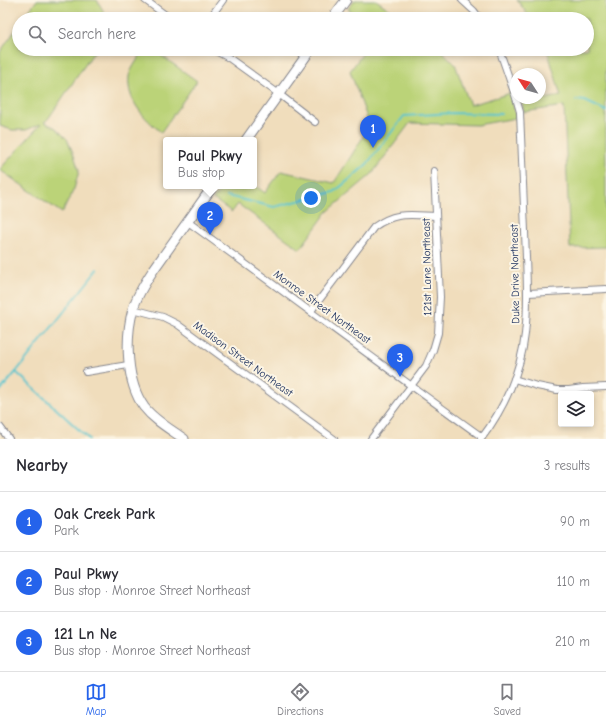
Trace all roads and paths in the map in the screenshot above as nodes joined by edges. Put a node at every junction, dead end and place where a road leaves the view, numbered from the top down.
1 (145, 0) edge
2 (222, 0) edge
3 (346, 0) edge
4 (462, 0) edge
5 (161, 12) edge
6 (214, 12) edge
7 (337, 12) edge
8 (475, 12) edge
9 (225, 56) edge
10 (306, 56) edge
11 (501, 56) edge
12 (510, 81) edge
13 (279, 94) junction
14 (518, 104) edge
15 (315, 122) dead end
16 (248, 137) edge
17 (434, 171) dead end
18 (212, 189) edge
19 (436, 216) junction
20 (188, 222) junction
21 (606, 289) edge
22 (528, 293) junction
23 (133, 309) junction
24 (311, 311) junction
25 (128, 365) junction
26 (86, 372) dead end
27 (514, 379) junction
28 (411, 386) junction
29 (606, 387) edge
30 (0, 427) edge
31 (481, 438) edge
32 (9, 439) edge
33 (184, 439) edge
34 (334, 439) edge
35 (371, 439) edge

1 - 5 street
2 - 6 street
3 - 7 street
4 - 8 street
9 - 13 street
10 - 13 street
11 - 12 street, Duke Drive Northeast
13 - 15 street
13 - 16 street
14 - 22 street, Duke Drive Northeast
17 - 19 street, 121st Lane Northeast
18 - 20 street
19 - 24 street
19 - 28 street, 121st Lane Northeast
20 - 23 street
20 - 24 street, Monroe Street Northeast
21 - 22 street
22 - 27 street, Duke Drive Northeast
23 - 25 street
23 - 34 street, Madison Street Northeast
24 - 28 street, Monroe Street Northeast
25 - 26 street
25 - 33 street
27 - 29 street
27 - 31 street, Duke Drive Northeast
28 - 31 street, Monroe Street Northeast
28 - 35 street, 121st Lane Northeast
30 - 32 street

